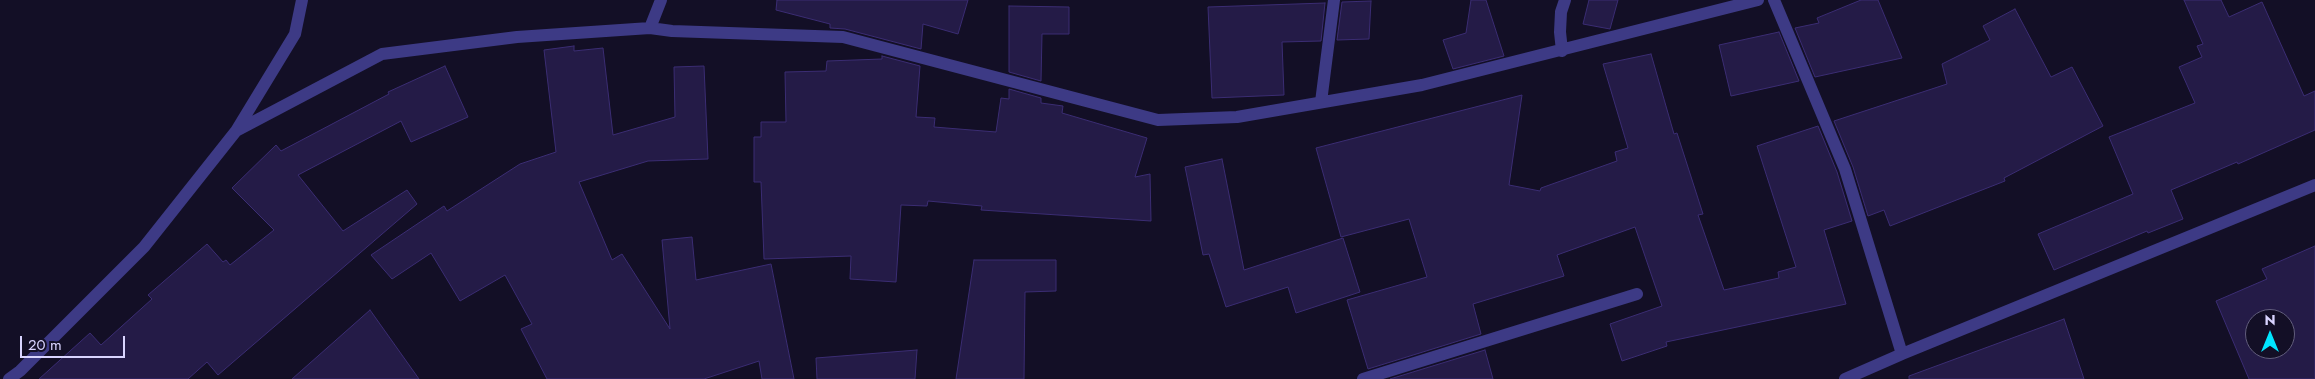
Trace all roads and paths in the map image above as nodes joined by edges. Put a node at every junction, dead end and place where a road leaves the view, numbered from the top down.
1 (302, 0) edge
2 (661, 0) edge
3 (1334, 0) edge
4 (1565, 0) edge
5 (1758, 0) edge
6 (1774, 0) edge
7 (650, 28) junction
8 (1562, 51) junction
9 (1321, 102) junction
10 (236, 131) junction
11 (2315, 185) edge
12 (1637, 294) dead end
13 (1902, 354) junction
14 (24, 375) edge
15 (9, 379) edge
16 (1363, 379) edge
17 (1845, 379) edge

1 - 10 street
2 - 7 street
3 - 9 street
4 - 8 street
5 - 8 street
6 - 13 street
7 - 9 street
7 - 10 street
8 - 9 street
10 - 14 street
11 - 13 street
12 - 16 street
13 - 17 street
14 - 15 street

